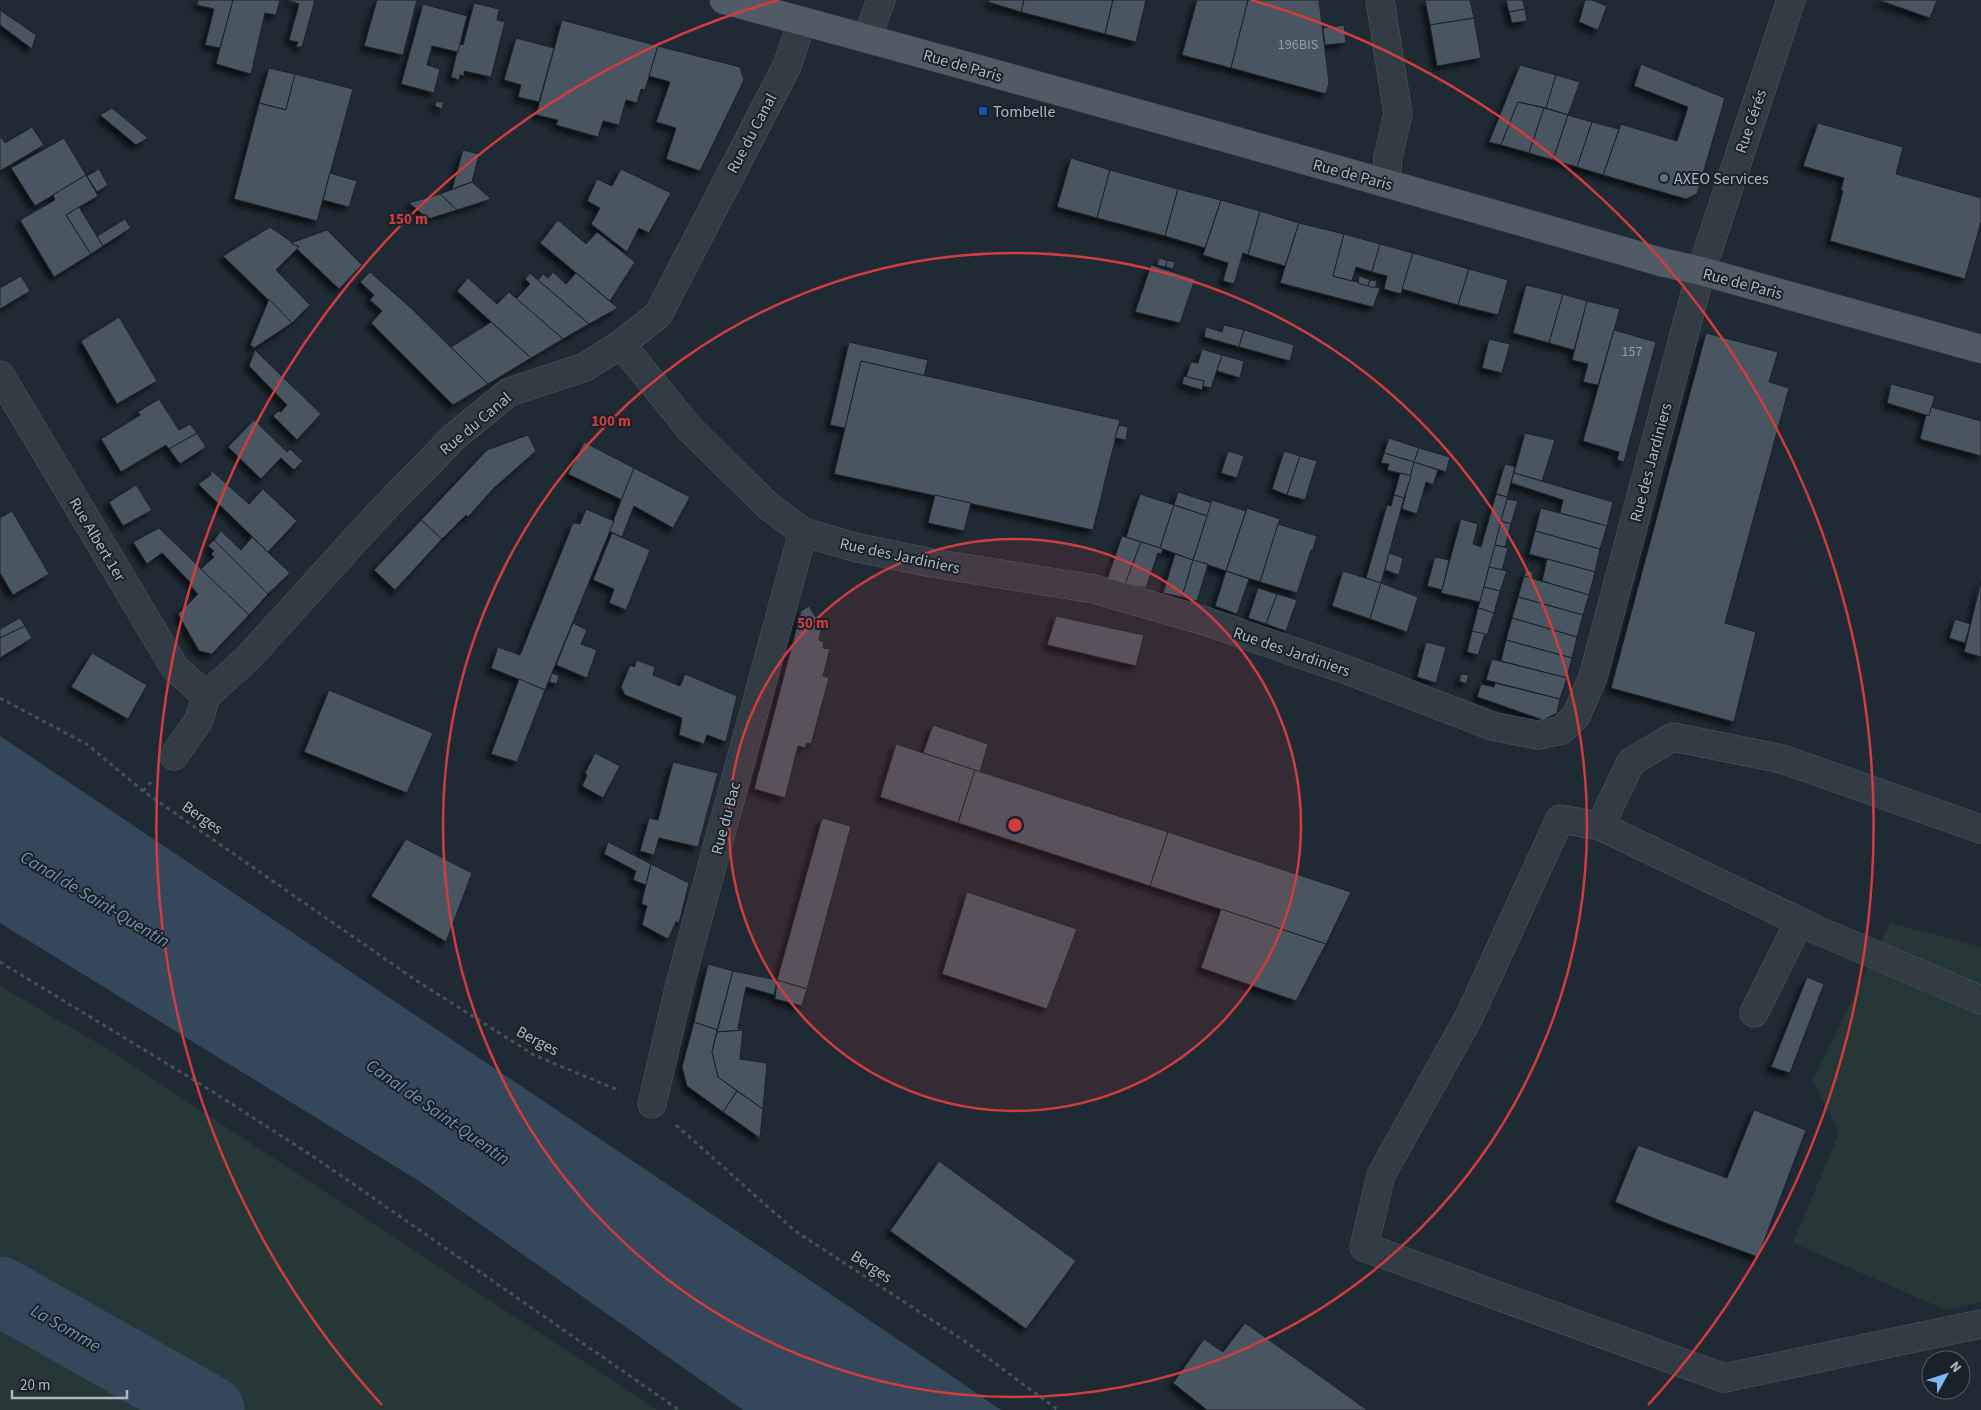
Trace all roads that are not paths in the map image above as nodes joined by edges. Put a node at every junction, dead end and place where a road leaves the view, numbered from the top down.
1 (724, 0) edge
2 (881, 0) edge
3 (1380, 0) edge
4 (1791, 0) edge
5 (802, 21) junction
6 (868, 38) junction
7 (1386, 182) junction
8 (1701, 271) junction
9 (621, 344) junction
10 (1981, 349) edge
11 (0, 375) edge
12 (803, 532) junction
13 (206, 696) junction
14 (174, 756) dead end
15 (1600, 826) junction
16 (1981, 830) edge
17 (1799, 922) junction
18 (1981, 1000) edge
19 (1754, 1013) dead end
20 (652, 1104) road end
21 (1981, 1324) edge

1 - 5 main road, Rue de Paris
2 - 6 street
3 - 7 street
4 - 8 street, Rue Cérés
5 - 6 main road, Rue de Paris
5 - 9 street, Rue du Canal
6 - 7 main road, Rue de Paris
7 - 8 main road, Rue de Paris
8 - 10 main road, Rue de Paris
8 - 12 street, Rue des Jardiniers
9 - 12 street, Rue des Jardiniers
9 - 13 street, Rue du Canal
11 - 13 street, Rue Albert 1er
12 - 20 street, Rue du Bac
13 - 14 street
15 - 16 street
15 - 17 street
15 - 21 street
17 - 18 street
17 - 19 street

